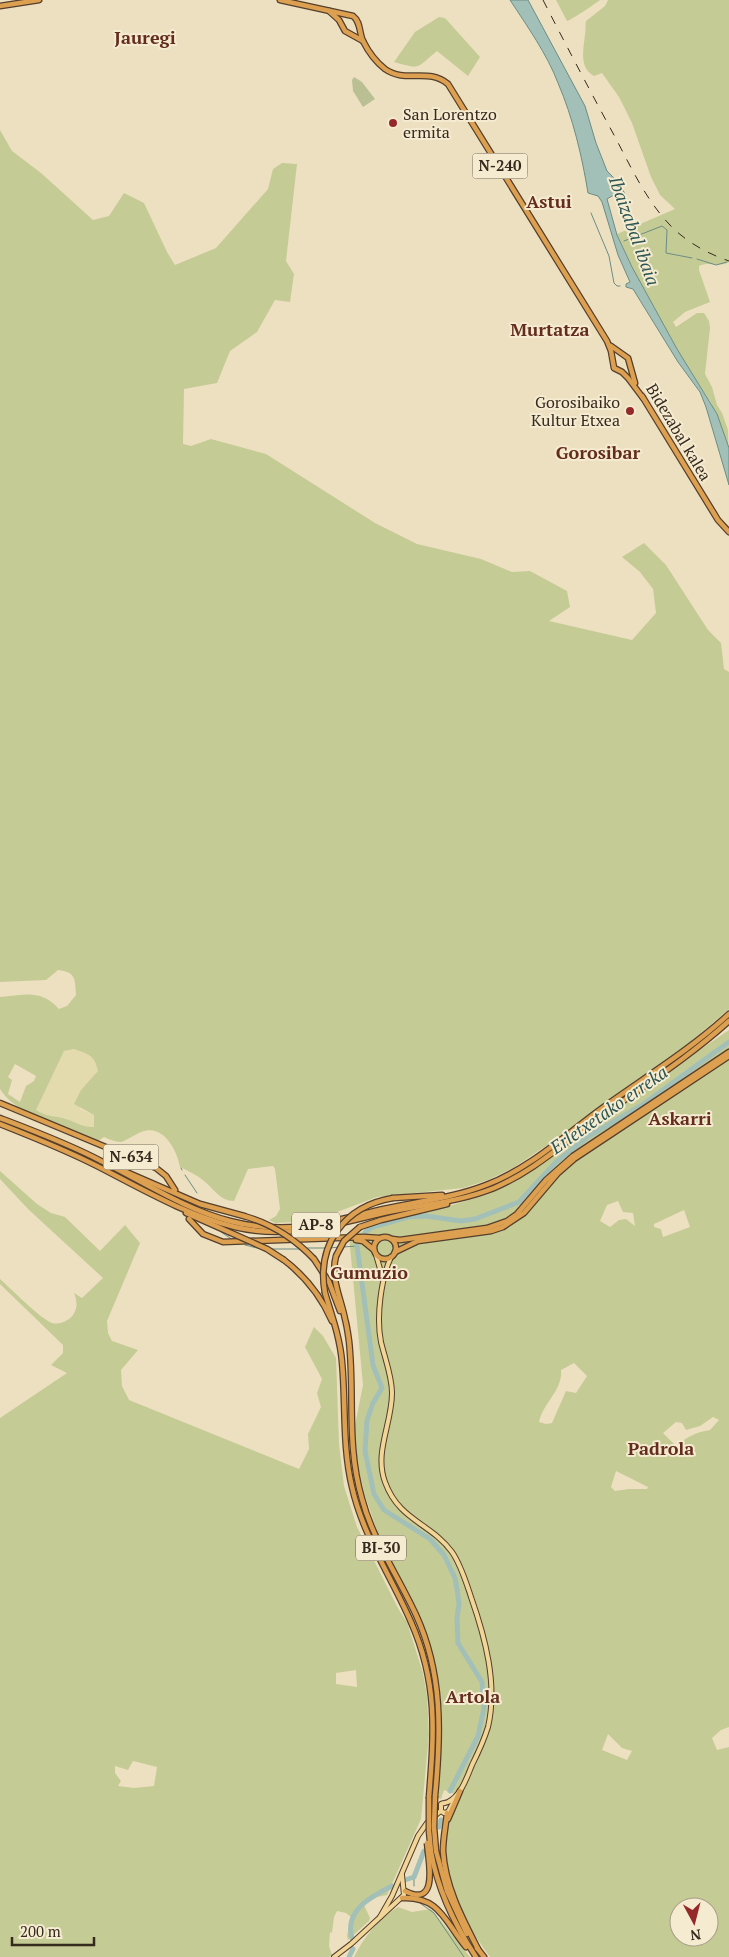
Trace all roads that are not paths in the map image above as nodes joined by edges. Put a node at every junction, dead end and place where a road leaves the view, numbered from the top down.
1 (39, 0) edge
2 (280, 0) edge
3 (0, 6) edge
4 (328, 10) junction
5 (349, 16) junction
6 (342, 24) junction
7 (358, 26) junction
8 (350, 33) junction
9 (363, 41) junction
10 (607, 342) junction
11 (624, 356) junction
12 (613, 360) junction
13 (629, 367) junction
14 (622, 372) junction
15 (643, 398) junction
16 (729, 532) edge
17 (729, 1014) edge
18 (729, 1021) edge
19 (729, 1052) edge
20 (729, 1056) edge
21 (0, 1104) edge
22 (0, 1118) edge
23 (0, 1124) edge
24 (102, 1161) junction
25 (491, 1189) junction
26 (175, 1190) dead end
27 (468, 1191) junction
28 (165, 1202) junction
29 (189, 1219) dead end
30 (379, 1238) junction
31 (352, 1239) junction
32 (392, 1239) junction
33 (375, 1252) junction
34 (393, 1254) junction
35 (383, 1282) junction
36 (347, 1329) junction
37 (338, 1336) junction
38 (460, 1791) junction
39 (457, 1797) junction
40 (449, 1805) junction
41 (441, 1811) junction
42 (447, 1812) junction
43 (446, 1822) junction
44 (432, 1852) junction
45 (402, 1873) junction
46 (404, 1889) junction
47 (394, 1890) junction
48 (401, 1898) junction
49 (380, 1917) junction
50 (478, 1949) junction
51 (334, 1957) edge
52 (475, 1957) edge
53 (484, 1957) edge

1 - 3 highway
2 - 4 highway
4 - 5 highway
4 - 6 highway, N-240
5 - 6 highway
5 - 7 highway, N-240
6 - 8 highway, N-240
7 - 8 highway
7 - 9 highway, N-240
8 - 9 highway, N-240
9 - 10 highway, N-240
10 - 11 highway, N-240
10 - 12 highway, N-240
11 - 12 highway
11 - 13 highway, N-240
12 - 14 highway, N-240
13 - 14 highway
13 - 15 highway, Bidezabal kalea / N-240
14 - 15 highway, Bidezabal kalea / N-240
15 - 16 highway, Bidezabal kalea / N-240
17 - 27 highway
18 - 25 highway
19 - 32 highway
20 - 34 highway
21 - 26 highway, N-634
22 - 24 highway, AP-8
23 - 28 highway, AP-8
24 - 27 highway, AP-8
24 - 36 highway, bridge
25 - 28 highway, AP-8
25 - 36 highway, bridge
27 - 37 highway, bridge
28 - 37 highway, bridge
29 - 31 highway
30 - 31 highway
30 - 32 highway
30 - 33 highway
31 - 33 highway
32 - 34 highway
33 - 34 highway
33 - 35 main road
34 - 35 main road
35 - 38 main road
36 - 44 highway, BI-30, bridge
37 - 44 highway, BI-30, bridge
38 - 39 highway
38 - 40 main road
39 - 40 main road
39 - 43 highway
40 - 41 main road
40 - 42 main road
41 - 42 main road
41 - 45 main road
42 - 43 highway
43 - 50 highway
44 - 46 highway
44 - 50 highway, BI-30
44 - 52 highway, BI-30
45 - 46 main road
45 - 47 main road
46 - 47 main road
46 - 48 main road
47 - 48 main road
47 - 49 main road
48 - 49 main road
48 - 52 highway
49 - 51 main road
50 - 53 highway, BI-30

